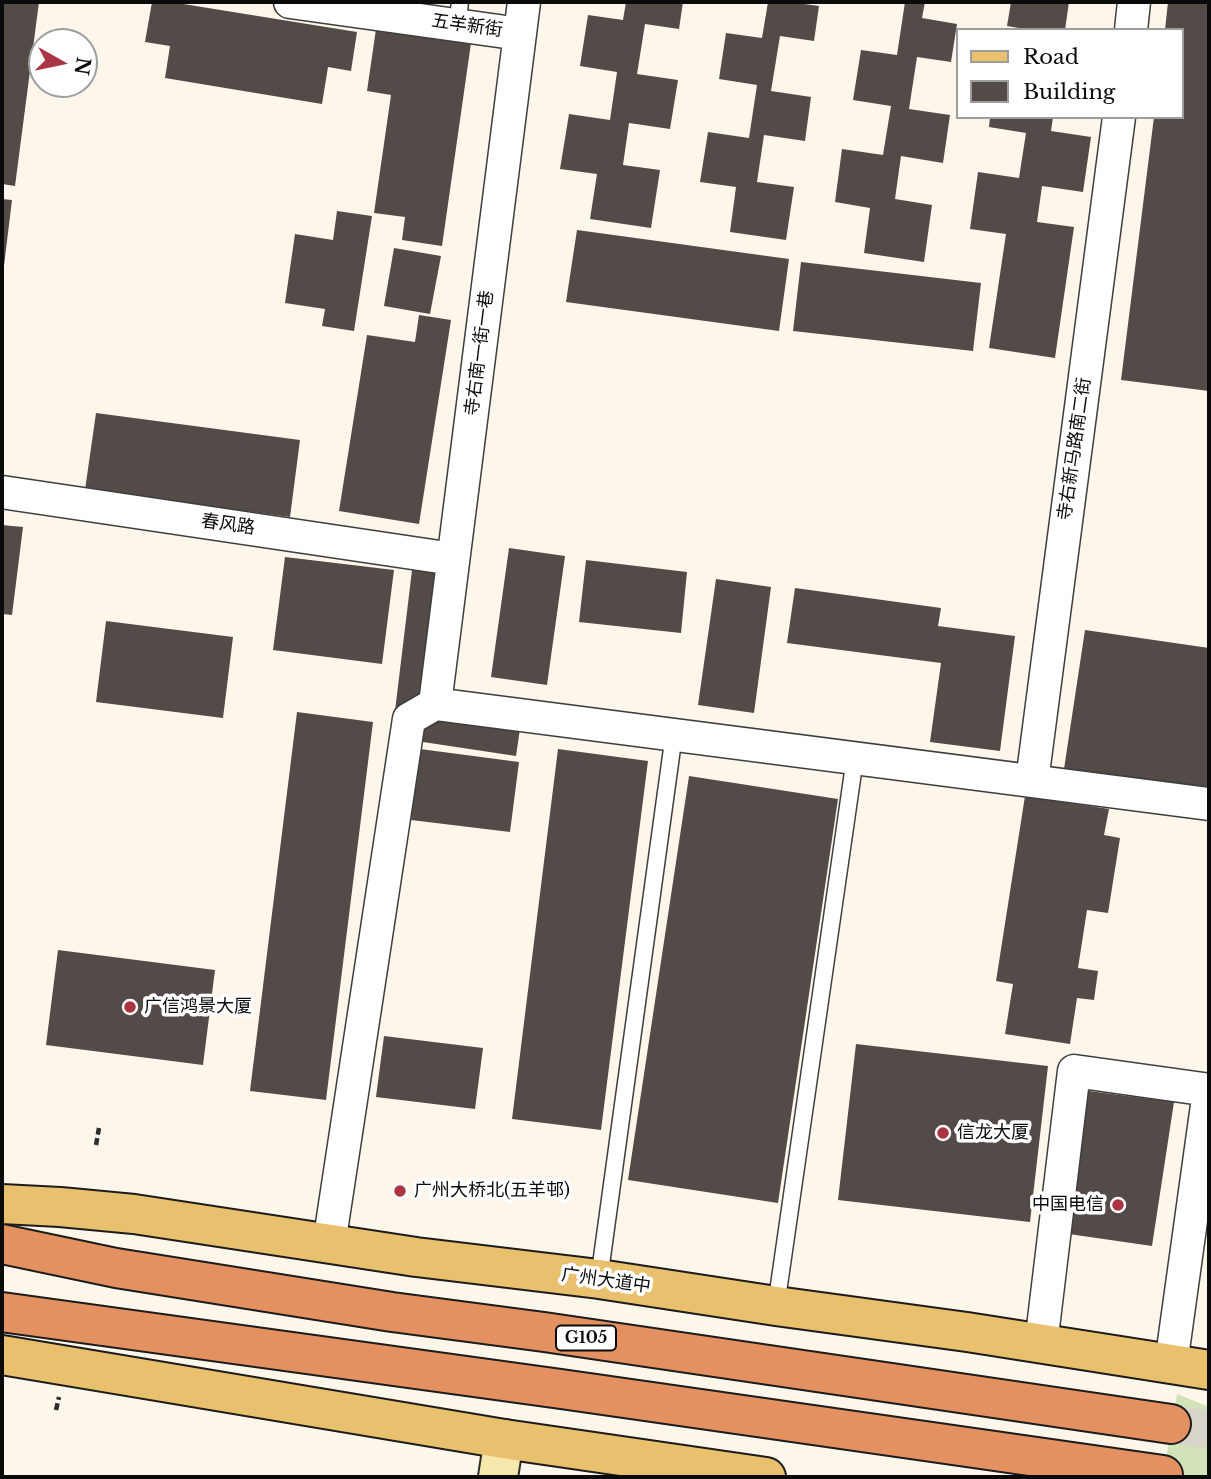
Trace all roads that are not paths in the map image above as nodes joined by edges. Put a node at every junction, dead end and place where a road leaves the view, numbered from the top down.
1 (290, 2) edge
2 (524, 2) edge
3 (1135, 2) edge
4 (459, 13) edge
5 (1131, 28) edge
6 (520, 34) junction
7 (1119, 119) edge
8 (2, 492) edge
9 (453, 559) junction
10 (435, 704) junction
11 (674, 734) junction
12 (855, 758) junction
13 (1032, 781) junction
14 (1209, 804) edge
15 (1209, 1090) edge
16 (2, 1204) edge
17 (2, 1244) edge
18 (329, 1244) junction
19 (599, 1279) junction
20 (776, 1306) junction
21 (2, 1312) edge
22 (1041, 1344) junction
23 (2, 1355) edge
24 (1171, 1364) junction
25 (1209, 1370) edge
26 (1171, 1424) tunnel mouth
27 (504, 1439) junction
28 (1163, 1475) dead end
29 (498, 1477) edge
30 (766, 1477) edge

1 - 4 street, 五羊新街
2 - 6 street, 寺右南一街一巷
3 - 5 street
4 - 6 street, 五羊新街
6 - 9 street, 寺右南一街一巷
7 - 13 street, 寺右新马路南二街
8 - 9 street, 春风路
9 - 10 street, 寺右南一街一巷
10 - 11 street
10 - 18 street
11 - 12 street
11 - 19 lane
12 - 13 street
12 - 20 lane
13 - 14 street
15 - 22 street
15 - 24 street
16 - 18 main road, 广州大道中
17 - 26 highway, G105
18 - 19 main road, 广州大道中
19 - 20 main road, 广州大道中
20 - 22 main road, 广州大道中
21 - 28 highway
22 - 24 main road, 广州大道中
23 - 27 main road
24 - 25 main road, 广州大道中
27 - 29 street
27 - 30 main road

